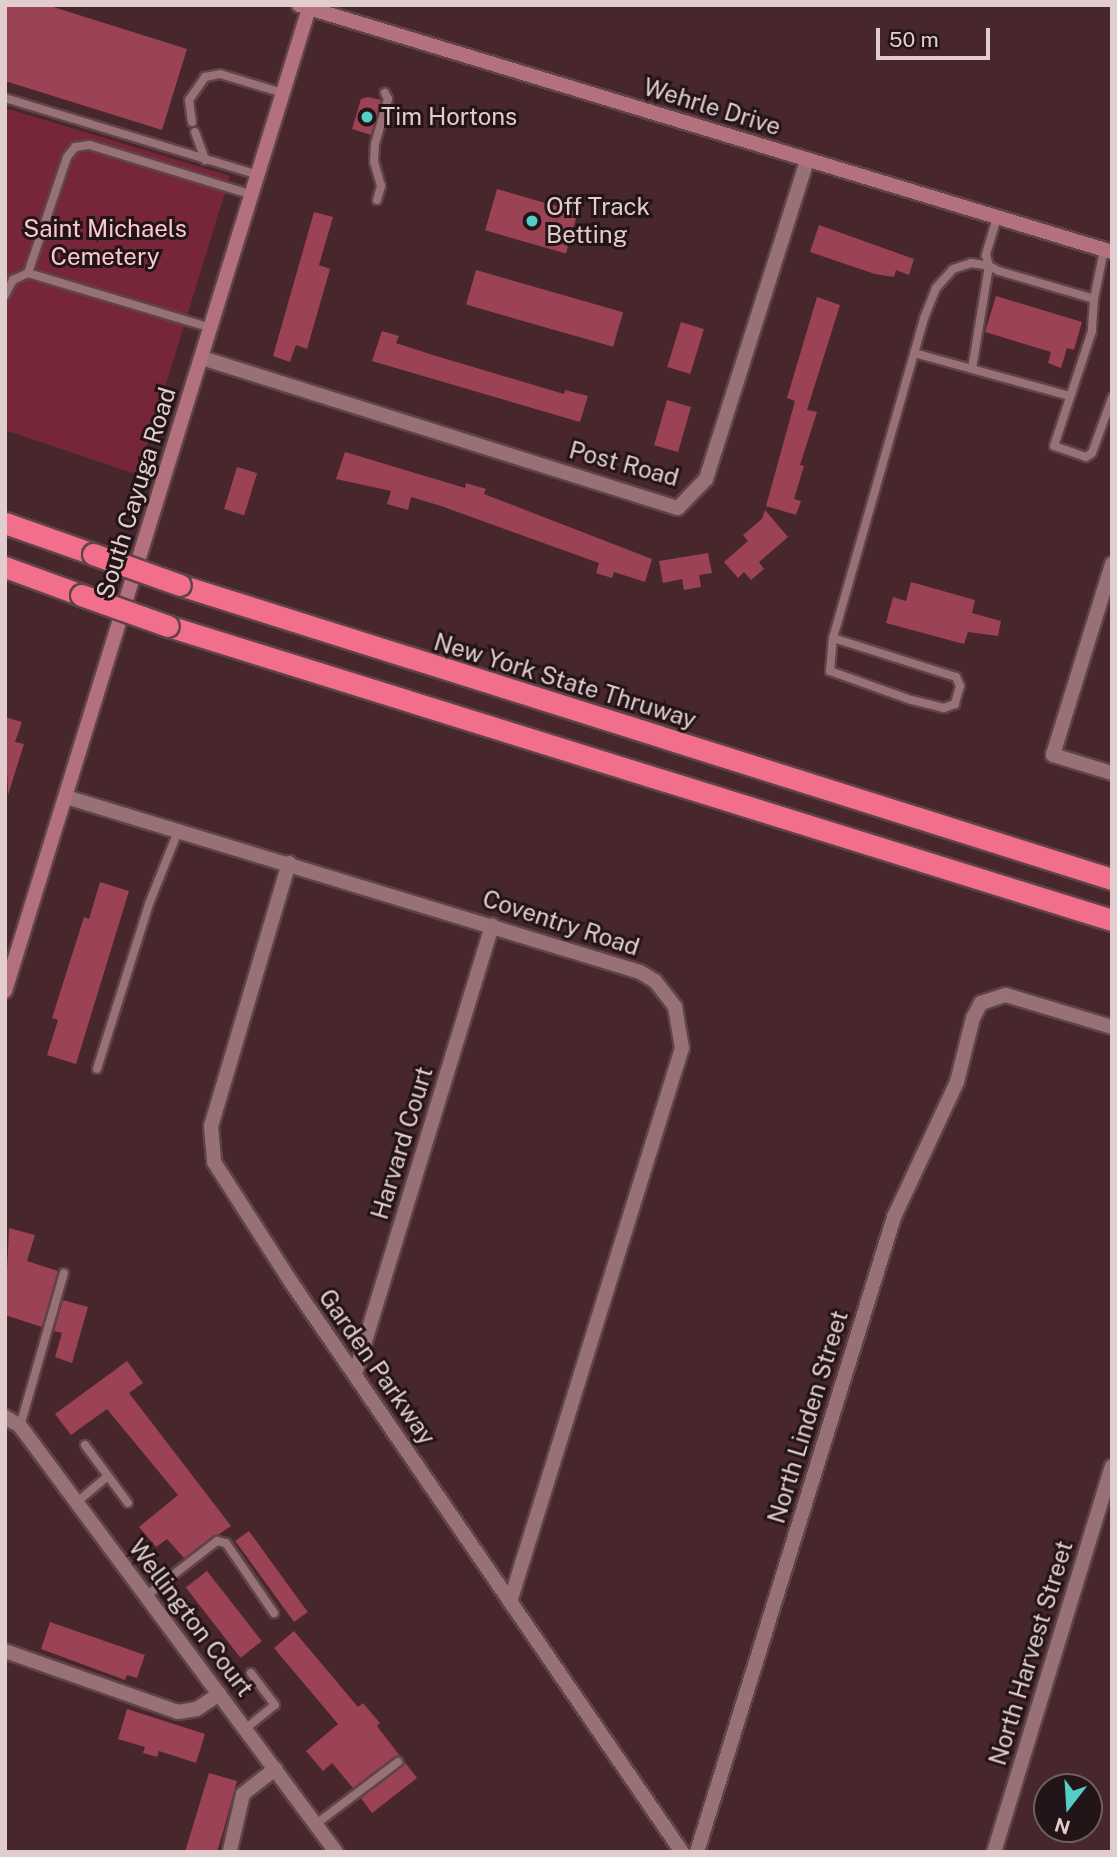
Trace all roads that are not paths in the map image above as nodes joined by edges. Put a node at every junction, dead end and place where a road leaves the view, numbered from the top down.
1 (306, 6) edge
2 (284, 93) junction
3 (385, 93) dead end
4 (5, 98) edge
5 (192, 122) dead end
6 (195, 132) dead end
7 (205, 160) junction
8 (807, 160) junction
9 (258, 176) junction
10 (253, 195) junction
11 (377, 200) dead end
12 (997, 218) junction
13 (1108, 251) edge
14 (989, 266) junction
15 (29, 273) junction
16 (5, 295) edge
17 (1094, 299) junction
18 (211, 328) junction
19 (914, 353) junction
20 (202, 358) junction
21 (972, 369) junction
22 (1070, 396) junction
23 (1112, 398) edge
24 (5, 523) edge
25 (1112, 564) edge
26 (5, 567) edge
27 (833, 638) junction
28 (1112, 773) edge
29 (66, 797) junction
30 (179, 829) junction
31 (289, 863) junction
32 (1112, 879) edge
33 (1112, 920) edge
34 (492, 925) junction
35 (11, 952) edge
36 (5, 991) edge
37 (1112, 1027) edge
38 (97, 1069) dead end
39 (64, 1273) dead end
40 (355, 1374) junction
41 (5, 1417) edge
42 (20, 1426) junction
43 (85, 1445) dead end
44 (1112, 1467) edge
45 (108, 1476) junction
46 (77, 1502) junction
47 (128, 1503) dead end
48 (146, 1596) junction
49 (510, 1602) junction
50 (274, 1613) dead end
51 (5, 1651) edge
52 (251, 1673) dead end
53 (219, 1694) junction
54 (245, 1729) junction
55 (398, 1762) dead end
56 (275, 1769) junction
57 (316, 1824) junction
58 (230, 1850) edge
59 (336, 1852) edge
60 (682, 1852) edge
61 (697, 1852) edge
62 (994, 1852) edge

1 - 2 street, South Cayuga Road
1 - 8 street, Wehrle Drive
2 - 5 lane
2 - 9 street, South Cayuga Road
3 - 11 lane
4 - 7 lane
6 - 7 lane
7 - 9 lane
8 - 12 street, Wehrle Drive
8 - 20 street, Post Road
9 - 10 street, South Cayuga Road
10 - 15 lane
10 - 18 street, South Cayuga Road
12 - 13 street, Wehrle Drive
12 - 14 lane
13 - 17 lane
14 - 17 lane
14 - 19 lane
14 - 21 lane
15 - 16 lane
15 - 18 lane
17 - 22 lane
18 - 20 street, South Cayuga Road
19 - 21 lane
19 - 27 lane
20 - 29 street, South Cayuga Road
21 - 22 lane
22 - 23 lane
24 - 32 highway, New York State Thruway, bridge
25 - 28 street
26 - 33 highway, bridge
27 - 27 lane
29 - 30 street, Coventry Road
29 - 35 street, South Cayuga Road
30 - 31 street, Coventry Road
30 - 38 lane
31 - 34 street, Coventry Road
31 - 40 street, Garden Parkway
34 - 40 street, Harvard Court
34 - 49 street, Coventry Road
35 - 36 street, South Cayuga Road
37 - 61 street, North Linden Street
39 - 42 lane
40 - 49 street, Garden Parkway
41 - 42 street, Wellington Court
42 - 46 street, Wellington Court
43 - 45 lane
44 - 62 street, North Harvest Street
45 - 46 lane
45 - 47 lane
46 - 48 street, Wellington Court
48 - 50 lane
48 - 53 street, Wellington Court
49 - 60 street, Garden Parkway
51 - 53 street
52 - 54 lane
53 - 54 street, Wellington Court
54 - 56 street, Wellington Court
55 - 57 lane
56 - 57 street, Wellington Court
56 - 58 street
57 - 59 street, Wellington Court

